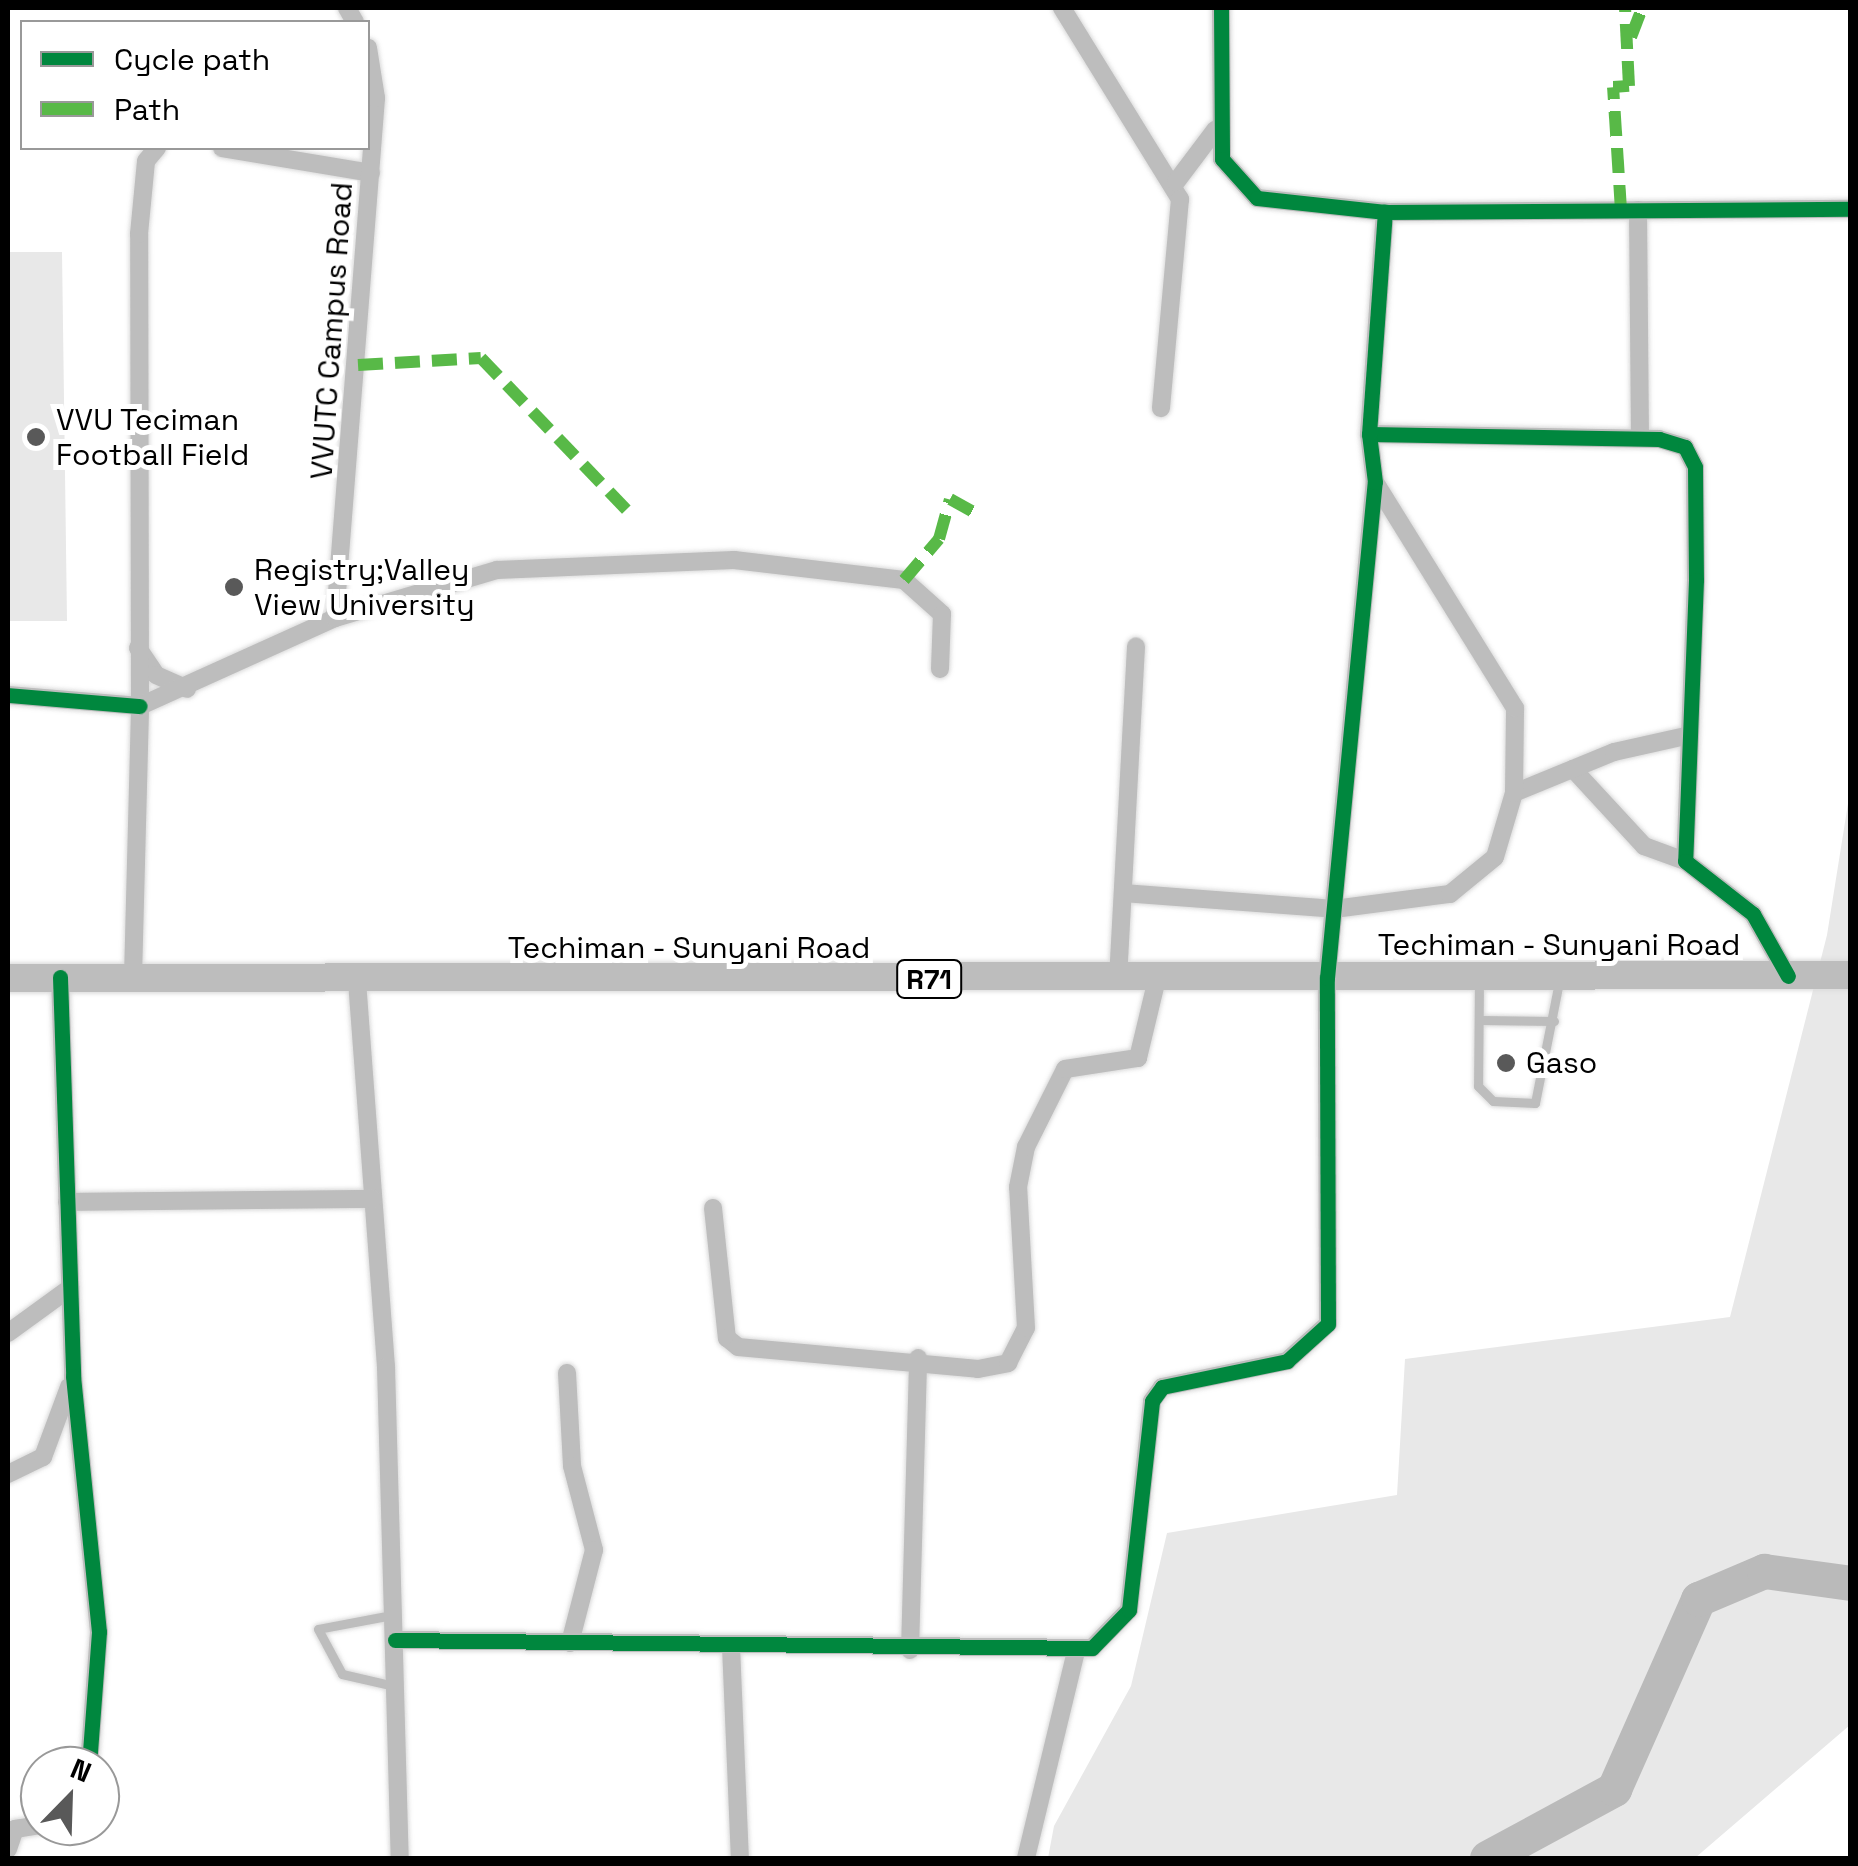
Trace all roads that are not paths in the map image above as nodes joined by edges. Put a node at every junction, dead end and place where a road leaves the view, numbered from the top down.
1 (1062, 8) edge
2 (1220, 8) edge
3 (370, 60) edge
4 (1216, 129) junction
5 (155, 150) edge
6 (234, 150) edge
7 (371, 172) junction
8 (1176, 182) junction
9 (1850, 209) edge
10 (1638, 210) junction
11 (1385, 212) junction
12 (1161, 408) dead end
13 (1369, 434) junction
14 (1640, 438) junction
15 (1375, 482) junction
16 (335, 618) junction
17 (1136, 646) dead end
18 (138, 648) junction
19 (940, 669) dead end
20 (187, 689) junction
21 (8, 695) edge
22 (140, 706) junction
23 (1690, 735) junction
24 (1573, 769) junction
25 (1514, 794) junction
26 (1685, 861) junction
27 (1123, 893) junction
28 (1334, 910) junction
29 (1850, 975) edge
30 (1788, 976) junction
31 (60, 977) junction
32 (133, 977) junction
33 (1560, 977) junction
34 (8, 978) edge
35 (1328, 978) junction
36 (1479, 978) junction
37 (1118, 979) junction
38 (1157, 979) junction
39 (358, 981) junction
40 (1479, 1020) junction
41 (1554, 1020) junction
42 (374, 1199) junction
43 (67, 1202) junction
44 (714, 1208) dead end
45 (70, 1288) junction
46 (8, 1333) edge
47 (918, 1358) junction
48 (567, 1373) dead end
49 (73, 1376) junction
50 (8, 1474) edge
51 (394, 1615) junction
52 (396, 1640) junction
53 (570, 1643) junction
54 (731, 1646) junction
55 (910, 1650) junction
56 (1076, 1651) junction
57 (397, 1686) junction
58 (90, 1746) edge
59 (20, 1828) edge
60 (8, 1849) edge
61 (400, 1858) edge
62 (740, 1858) edge
63 (1026, 1858) edge

1 - 8 street
2 - 4 street
3 - 7 street, VVUTC Campus Road
4 - 8 street
4 - 11 street
5 - 18 street
6 - 7 street
7 - 16 street, VVUTC Campus Road
8 - 12 street
9 - 10 street
10 - 11 street
10 - 14 street
11 - 13 street
13 - 14 street
13 - 15 street
14 - 23 street
15 - 25 street
15 - 28 street
16 - 19 street
16 - 20 street
17 - 27 street
18 - 20 street
18 - 22 street
20 - 22 street
21 - 22 street
22 - 32 street
23 - 24 street
23 - 26 street
24 - 25 street
24 - 26 street
25 - 28 street
26 - 30 street
27 - 28 street
27 - 37 street
28 - 35 street
29 - 30 main road, Techiman - Sunyani Road / R71
30 - 33 main road, Techiman - Sunyani Road / R71
31 - 32 main road, Techiman - Sunyani Road / R71
31 - 34 main road, Techiman - Sunyani Road / R71
31 - 43 street
32 - 39 main road, Techiman - Sunyani Road / R71
33 - 36 main road, Techiman - Sunyani Road / R71
33 - 41 lane
35 - 36 main road, Techiman - Sunyani Road / R71
35 - 38 main road, Techiman - Sunyani Road / R71
35 - 56 street
36 - 40 lane
37 - 38 main road, Techiman - Sunyani Road / R71
37 - 39 main road, Techiman - Sunyani Road / R71
38 - 47 street
39 - 42 street
40 - 41 lane
40 - 41 lane
42 - 43 street
42 - 51 street
43 - 45 street
44 - 47 street
45 - 46 street
45 - 49 street
47 - 55 street
48 - 53 street
49 - 50 street
49 - 58 street
51 - 52 street
51 - 57 lane
52 - 53 street
52 - 57 street
53 - 54 street
54 - 55 street
54 - 62 street
55 - 56 street
56 - 63 street
57 - 61 street
59 - 60 street

